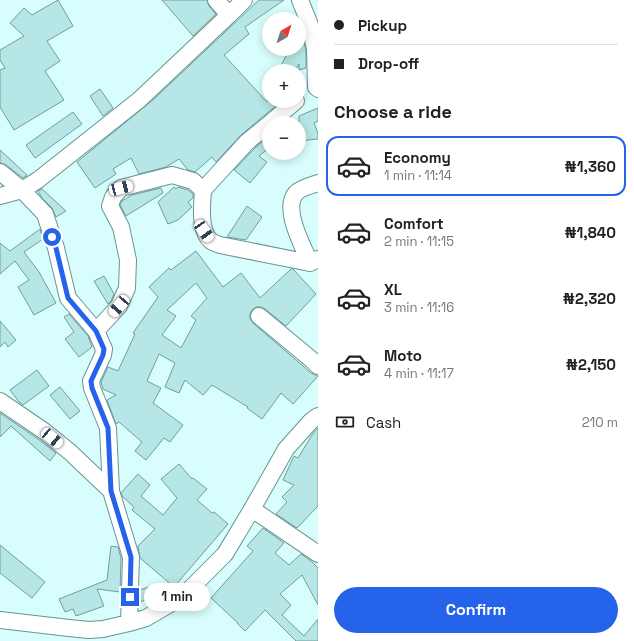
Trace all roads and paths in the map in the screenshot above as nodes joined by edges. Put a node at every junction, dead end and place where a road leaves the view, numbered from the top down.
1 (216, 0) edge
2 (244, 0) edge
3 (300, 0) edge
4 (229, 15) junction
5 (317, 88) edge
6 (306, 95) edge
7 (287, 108) edge
8 (278, 116) edge
9 (262, 129) edge
10 (0, 172) edge
11 (318, 183) edge
12 (22, 190) junction
13 (203, 190) junction
14 (0, 196) edge
15 (314, 261) edge
16 (259, 316) dead end
17 (96, 331) junction
18 (318, 366) edge
19 (0, 401) edge
20 (318, 416) edge
21 (111, 491) junction
22 (252, 509) junction
23 (318, 554) edge
24 (0, 620) edge
25 (129, 623) junction
26 (96, 635) edge

1 - 4 street
2 - 4 street
3 - 5 street
4 - 12 street
5 - 6 street
7 - 8 street
9 - 13 street
10 - 12 street
11 - 15 street
12 - 14 street
12 - 17 street
13 - 15 street
13 - 17 street
16 - 18 street
17 - 21 street
19 - 21 street
20 - 22 street
21 - 25 street
22 - 23 street
22 - 25 street
24 - 26 street
25 - 26 street

